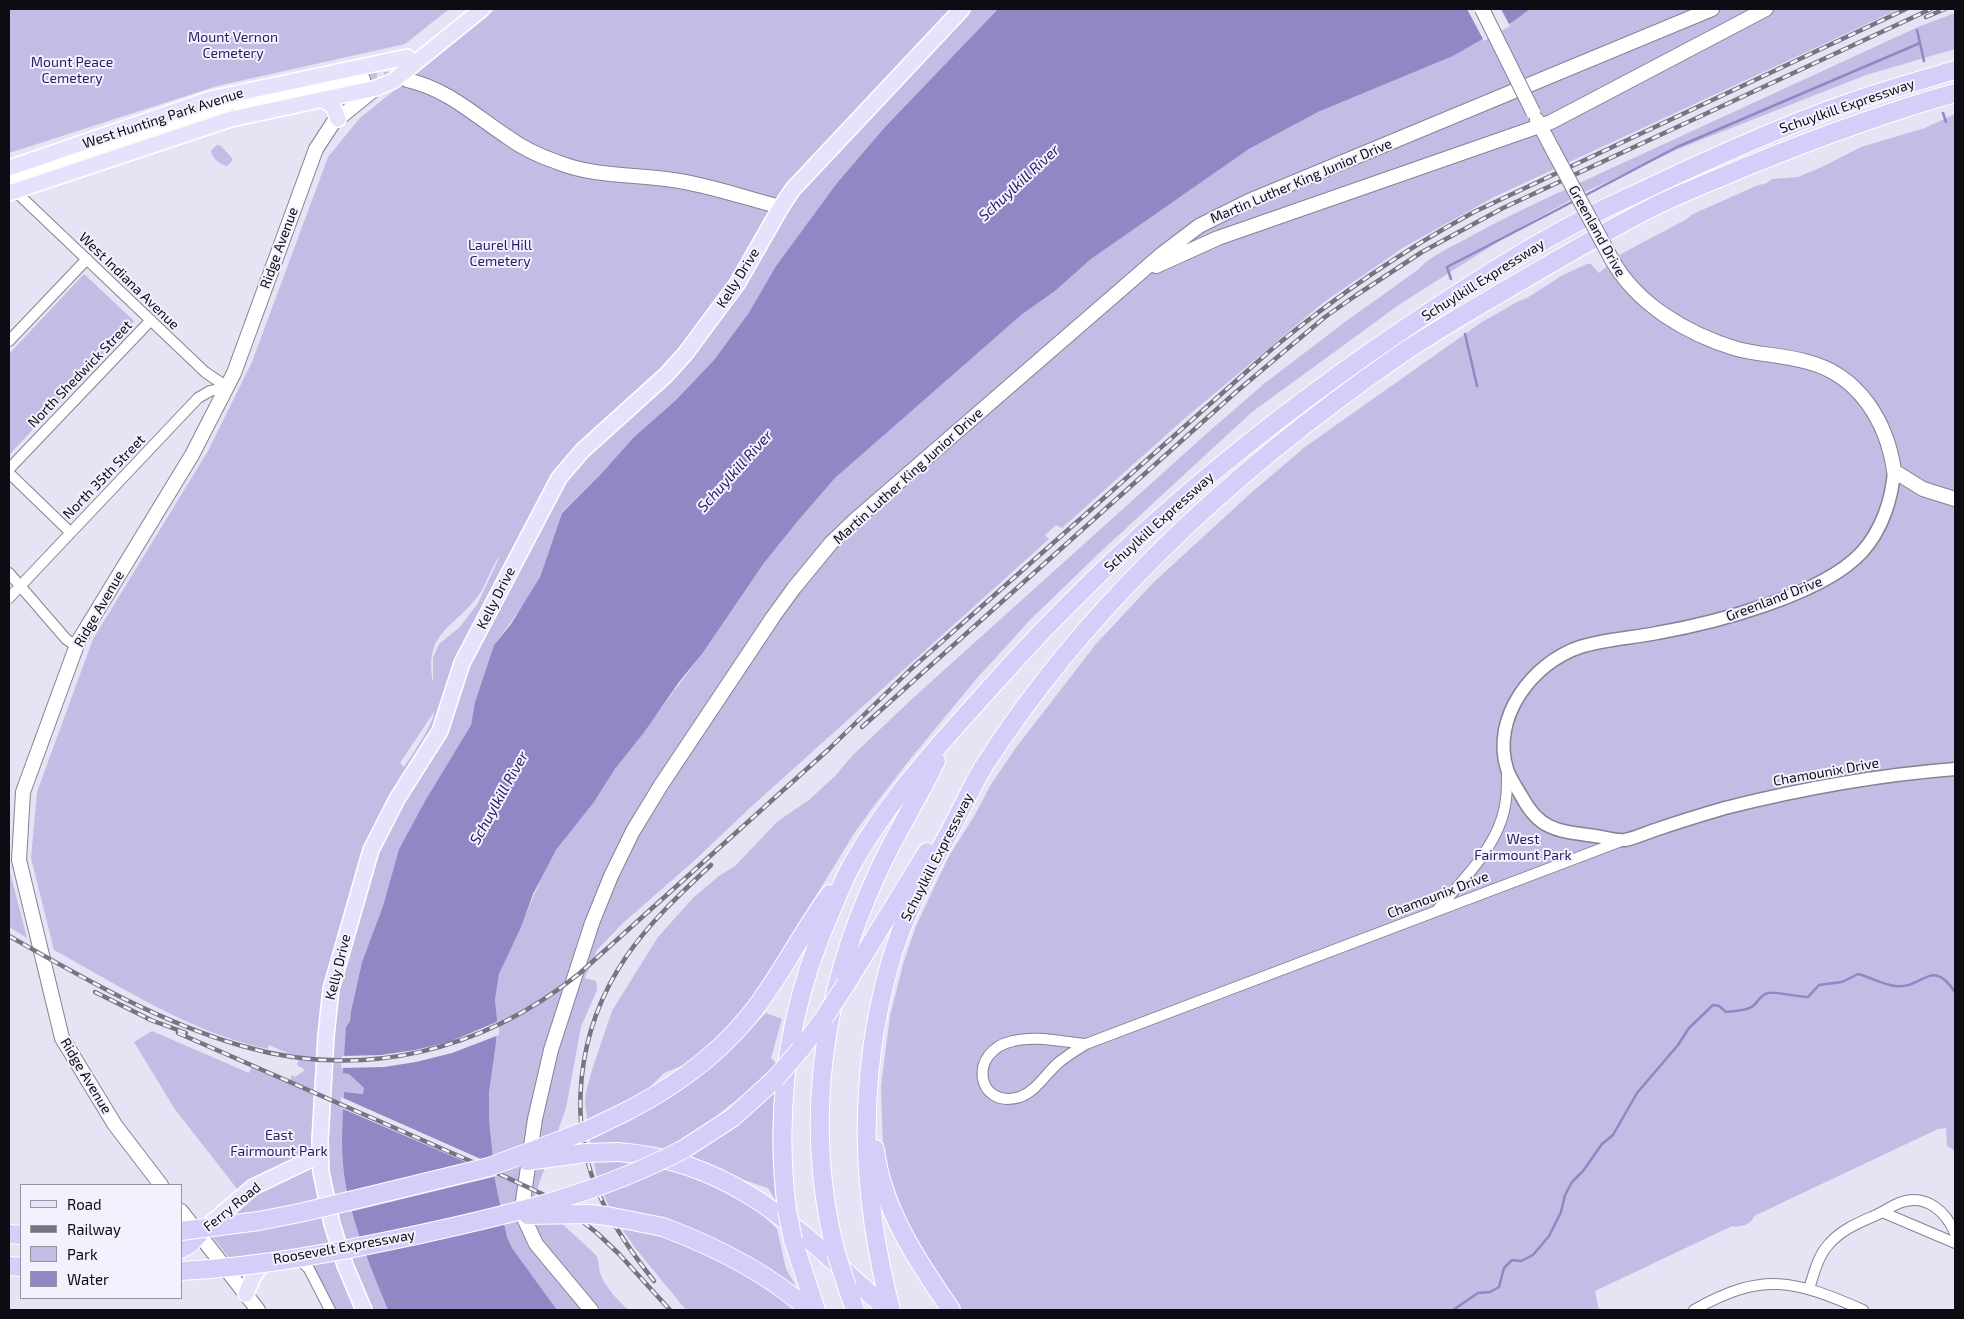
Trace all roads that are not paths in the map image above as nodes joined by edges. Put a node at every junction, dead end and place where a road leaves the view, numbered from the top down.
1 (466, 9) edge
2 (482, 9) edge
3 (962, 9) edge
4 (1482, 9) edge
5 (1712, 9) edge
6 (1766, 9) edge
7 (407, 57) junction
8 (1955, 70) edge
9 (410, 78) tunnel mouth
10 (376, 88) junction
11 (1955, 93) edge
12 (322, 99) junction
13 (338, 119) junction
14 (1541, 126) junction
15 (9, 168) edge
16 (9, 177) edge
17 (11, 189) edge
18 (781, 207) junction
19 (1199, 226) junction
20 (1218, 238) junction
21 (87, 260) junction
22 (1140, 274) junction
23 (151, 320) junction
24 (9, 342) edge
25 (227, 387) junction
26 (9, 471) edge
27 (1894, 471) junction
28 (1955, 499) edge
29 (70, 532) junction
30 (9, 573) edge
31 (20, 586) junction
32 (9, 598) edge
33 (76, 646) junction
34 (948, 735) junction
35 (1955, 769) edge
36 (981, 770) junction
37 (1508, 771) junction
38 (9, 795) edge
39 (22, 803) junction
40 (1624, 840) junction
41 (14, 861) edge
42 (851, 865) junction
43 (1436, 911) junction
44 (1086, 1044) junction
45 (868, 1077) junction
46 (320, 1155) junction
47 (489, 1167) junction
48 (160, 1184) edge
49 (182, 1212) edge
50 (1882, 1212) junction
51 (505, 1215) junction
52 (182, 1231) edge
53 (199, 1234) junction
54 (1955, 1234) edge
55 (182, 1235) edge
56 (1955, 1243) edge
57 (182, 1248) edge
58 (342, 1254) junction
59 (300, 1260) junction
60 (263, 1263) junction
61 (224, 1267) junction
62 (182, 1270) edge
63 (182, 1270) edge
64 (1809, 1288) junction
65 (246, 1294) junction
66 (808, 1308) edge
67 (258, 1310) edge
68 (330, 1310) edge
69 (364, 1310) edge
70 (590, 1310) edge
71 (855, 1310) edge
72 (890, 1310) edge
73 (950, 1310) edge
74 (1694, 1310) edge
75 (1864, 1310) edge

1 - 7 main road, Ridge Avenue
2 - 10 main road, Ridge Avenue
3 - 18 main road, Kelly Drive
4 - 14 main road, Greenland Drive, bridge
5 - 19 main road, Martin Luther King Junior Drive
6 - 14 main road
7 - 10 main road, Ridge Avenue
7 - 15 main road, West Hunting Park Avenue
8 - 34 highway, Schuylkill Expressway
9 - 18 main road
10 - 12 main road, West Hunting Park Avenue
10 - 13 main road, Ridge Avenue
11 - 36 highway, Schuylkill Expressway
12 - 13 main road
12 - 17 main road, West Hunting Park Avenue
13 - 25 main road, Ridge Avenue
14 - 20 main road
14 - 27 main road, Greenland Drive, bridge
16 - 17 main road, West Hunting Park Avenue
17 - 21 street, West Indiana Avenue
18 - 46 main road, Kelly Drive
19 - 20 main road
19 - 22 main road, Martin Luther King Junior Drive
20 - 22 main road
21 - 23 street, West Indiana Avenue
21 - 24 street
22 - 70 main road, Martin Luther King Junior Drive
23 - 25 street, West Indiana Avenue
23 - 26 street, North Shedwick Street
25 - 29 street, North 35th Street
25 - 33 main road, Ridge Avenue
26 - 29 street
27 - 28 main road
27 - 37 street, Greenland Drive
29 - 31 street, North 35th Street
30 - 31 street
31 - 32 street, North 35th Street
31 - 33 street
33 - 39 main road, Ridge Avenue
34 - 42 highway, Schuylkill Expressway
34 - 71 highway, bridge
35 - 40 street, Chamounix Drive
36 - 45 highway, Schuylkill Expressway
36 - 51 highway, bridge
37 - 40 street, Greenland Drive
37 - 43 street, Greenland Drive
38 - 39 main road
39 - 41 main road, Ridge Avenue
40 - 43 street, Chamounix Drive
41 - 48 main road, Ridge Avenue
42 - 47 highway, bridge
42 - 66 highway, Schuylkill Expressway, bridge
43 - 44 street, Chamounix Drive
44 - 44 street, Chamounix Drive
45 - 72 highway, Schuylkill Expressway
45 - 73 highway
46 - 53 main road, Ferry Road
46 - 58 main road, Kelly Drive
47 - 52 highway, bridge
47 - 72 highway, bridge
49 - 53 main road
50 - 54 street
50 - 56 street
50 - 64 street
51 - 62 highway, Roosevelt Expressway, bridge
51 - 66 highway, bridge
53 - 55 highway
53 - 57 highway
53 - 61 main road
58 - 59 main road
58 - 69 main road, Kelly Drive
59 - 60 main road
59 - 68 street
60 - 61 main road
60 - 65 main road
61 - 63 highway
61 - 65 main road
64 - 74 street
64 - 75 street
65 - 67 main road

